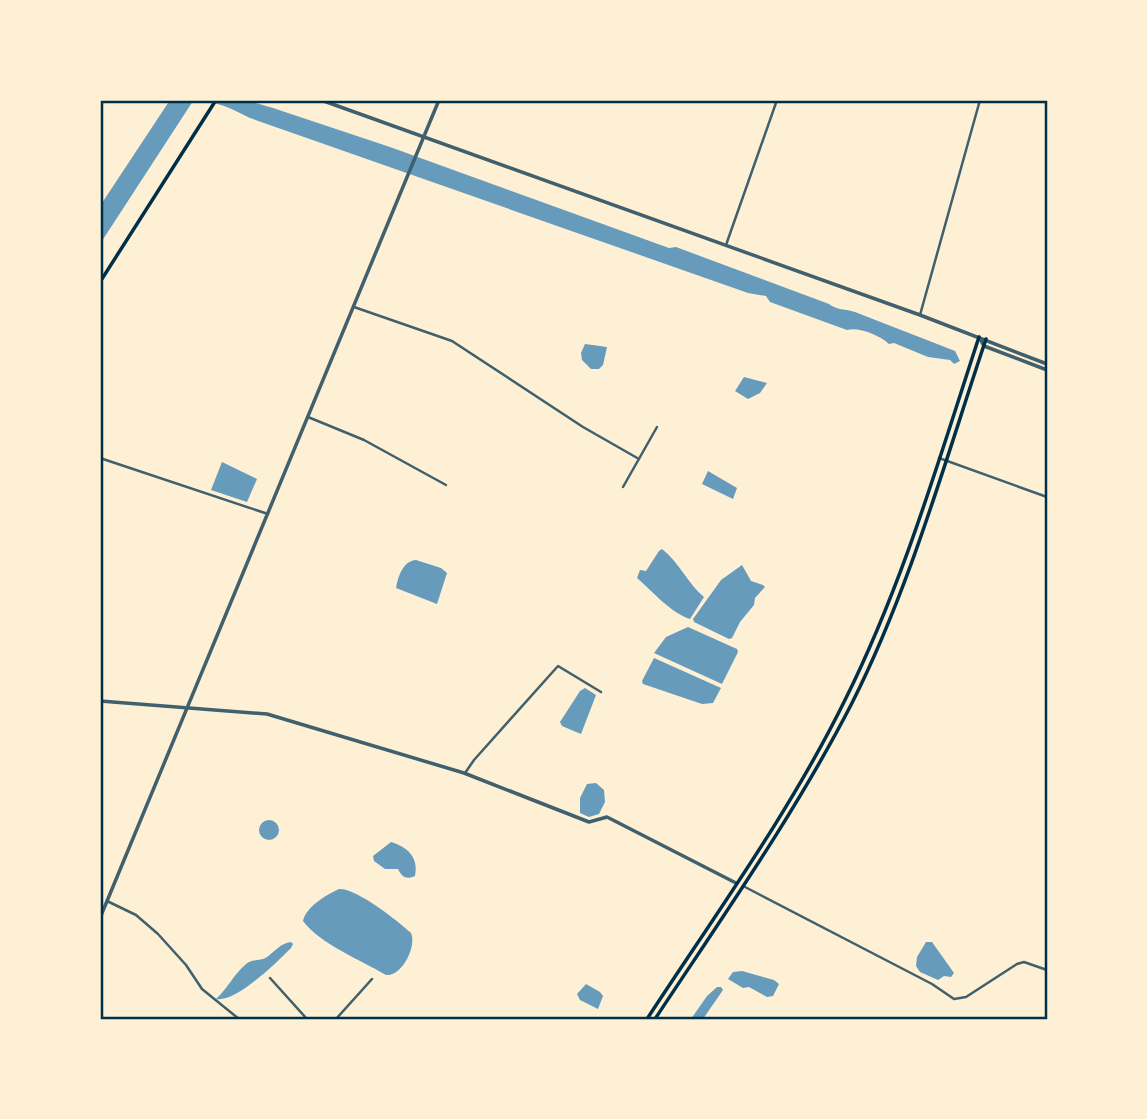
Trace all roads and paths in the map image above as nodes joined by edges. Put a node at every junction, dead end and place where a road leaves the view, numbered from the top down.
1 (216, 100) edge
2 (321, 100) edge
3 (439, 100) edge
4 (777, 100) edge
5 (980, 100) edge
6 (424, 136) junction
7 (726, 245) junction
8 (100, 282) edge
9 (354, 306) junction
10 (920, 315) junction
11 (979, 337) junction
12 (986, 339) junction
13 (984, 346) junction
14 (1047, 364) edge
15 (1047, 370) edge
16 (308, 417) junction
17 (657, 428) dead end
18 (100, 458) edge
19 (939, 458) junction
20 (639, 459) junction
21 (946, 460) junction
22 (446, 485) dead end
23 (623, 487) dead end
24 (1047, 497) edge
25 (268, 514) junction
26 (601, 692) dead end
27 (100, 701) edge
28 (188, 707) junction
29 (464, 773) junction
30 (736, 883) junction
31 (742, 886) junction
32 (107, 901) junction
33 (100, 918) edge
34 (1047, 970) edge
35 (270, 978) dead end
36 (372, 979) dead end
37 (239, 1019) edge
38 (307, 1019) edge
39 (337, 1019) edge
40 (647, 1019) edge
41 (655, 1019) edge

1 - 8 main road
2 - 6 street
3 - 6 street
4 - 7 street
5 - 10 street
6 - 7 street
6 - 9 street
7 - 10 street
9 - 16 street
9 - 20 street
10 - 11 street
11 - 12 street
11 - 13 street
11 - 19 main road
12 - 13 main road
12 - 14 street
13 - 15 street
13 - 21 main road
16 - 22 street
16 - 25 street
17 - 20 street
18 - 25 street
19 - 21 street
19 - 30 main road
20 - 23 street
21 - 24 street
21 - 31 main road
25 - 28 street
26 - 29 street
27 - 28 street
28 - 29 street
28 - 32 street
29 - 30 street
30 - 40 main road
31 - 34 street
31 - 41 main road
32 - 33 street
32 - 37 street
35 - 38 street
36 - 39 street

